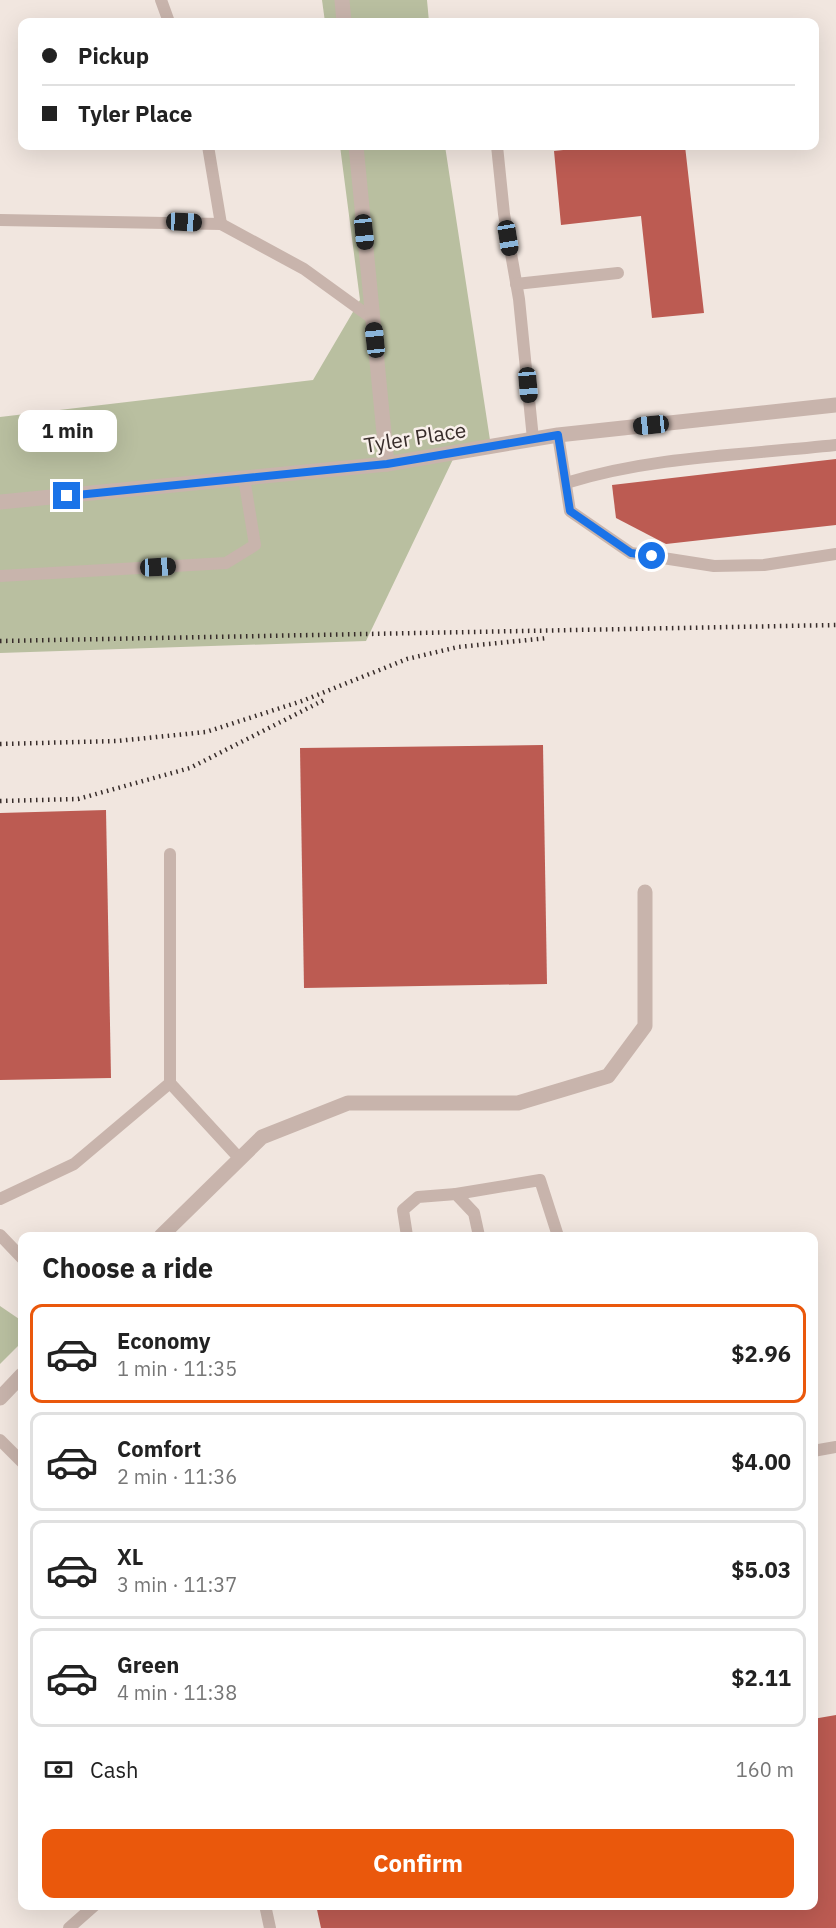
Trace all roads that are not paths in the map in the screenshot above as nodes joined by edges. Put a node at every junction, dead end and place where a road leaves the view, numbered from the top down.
1 (161, 0) edge
2 (342, 0) edge
3 (168, 18) edge
4 (344, 18) edge
5 (209, 150) edge
6 (356, 150) edge
7 (498, 150) edge
8 (0, 220) edge
9 (221, 224) junction
10 (618, 273) dead end
11 (516, 284) junction
12 (373, 319) junction
13 (836, 405) edge
14 (558, 435) junction
15 (533, 439) junction
16 (836, 445) edge
17 (387, 464) junction
18 (244, 478) junction
19 (566, 483) junction
20 (0, 502) edge
21 (836, 554) edge
22 (0, 576) edge
23 (170, 854) dead end
24 (645, 892) dead end
25 (170, 1083) junction
26 (240, 1159) junction
27 (456, 1194) junction
28 (0, 1199) edge
29 (165, 1232) edge
30 (406, 1232) edge
31 (478, 1232) edge
32 (557, 1232) edge
33 (0, 1235) edge
34 (18, 1254) edge
35 (18, 1379) edge
36 (0, 1398) edge
37 (0, 1440) edge
38 (836, 1447) edge
39 (818, 1450) edge
40 (18, 1458) edge
41 (89, 1910) edge
42 (266, 1910) edge
43 (69, 1928) edge
44 (270, 1928) edge

1 - 3 lane
2 - 4 street
5 - 9 lane
6 - 12 street
7 - 11 lane
8 - 9 lane
9 - 12 lane
10 - 11 lane
11 - 15 lane
12 - 17 street
13 - 14 street, Tyler Place
14 - 15 street, Tyler Place
14 - 19 lane
15 - 17 street, Tyler Place
16 - 19 lane
17 - 18 street, Tyler Place
18 - 20 street, Tyler Place
18 - 22 lane
19 - 21 lane
23 - 25 lane
24 - 26 street
25 - 26 lane
25 - 28 lane
26 - 29 street
27 - 30 lane
27 - 31 lane
27 - 32 lane
33 - 34 lane
35 - 36 street
37 - 40 lane
38 - 39 lane
41 - 43 lane
42 - 44 lane

